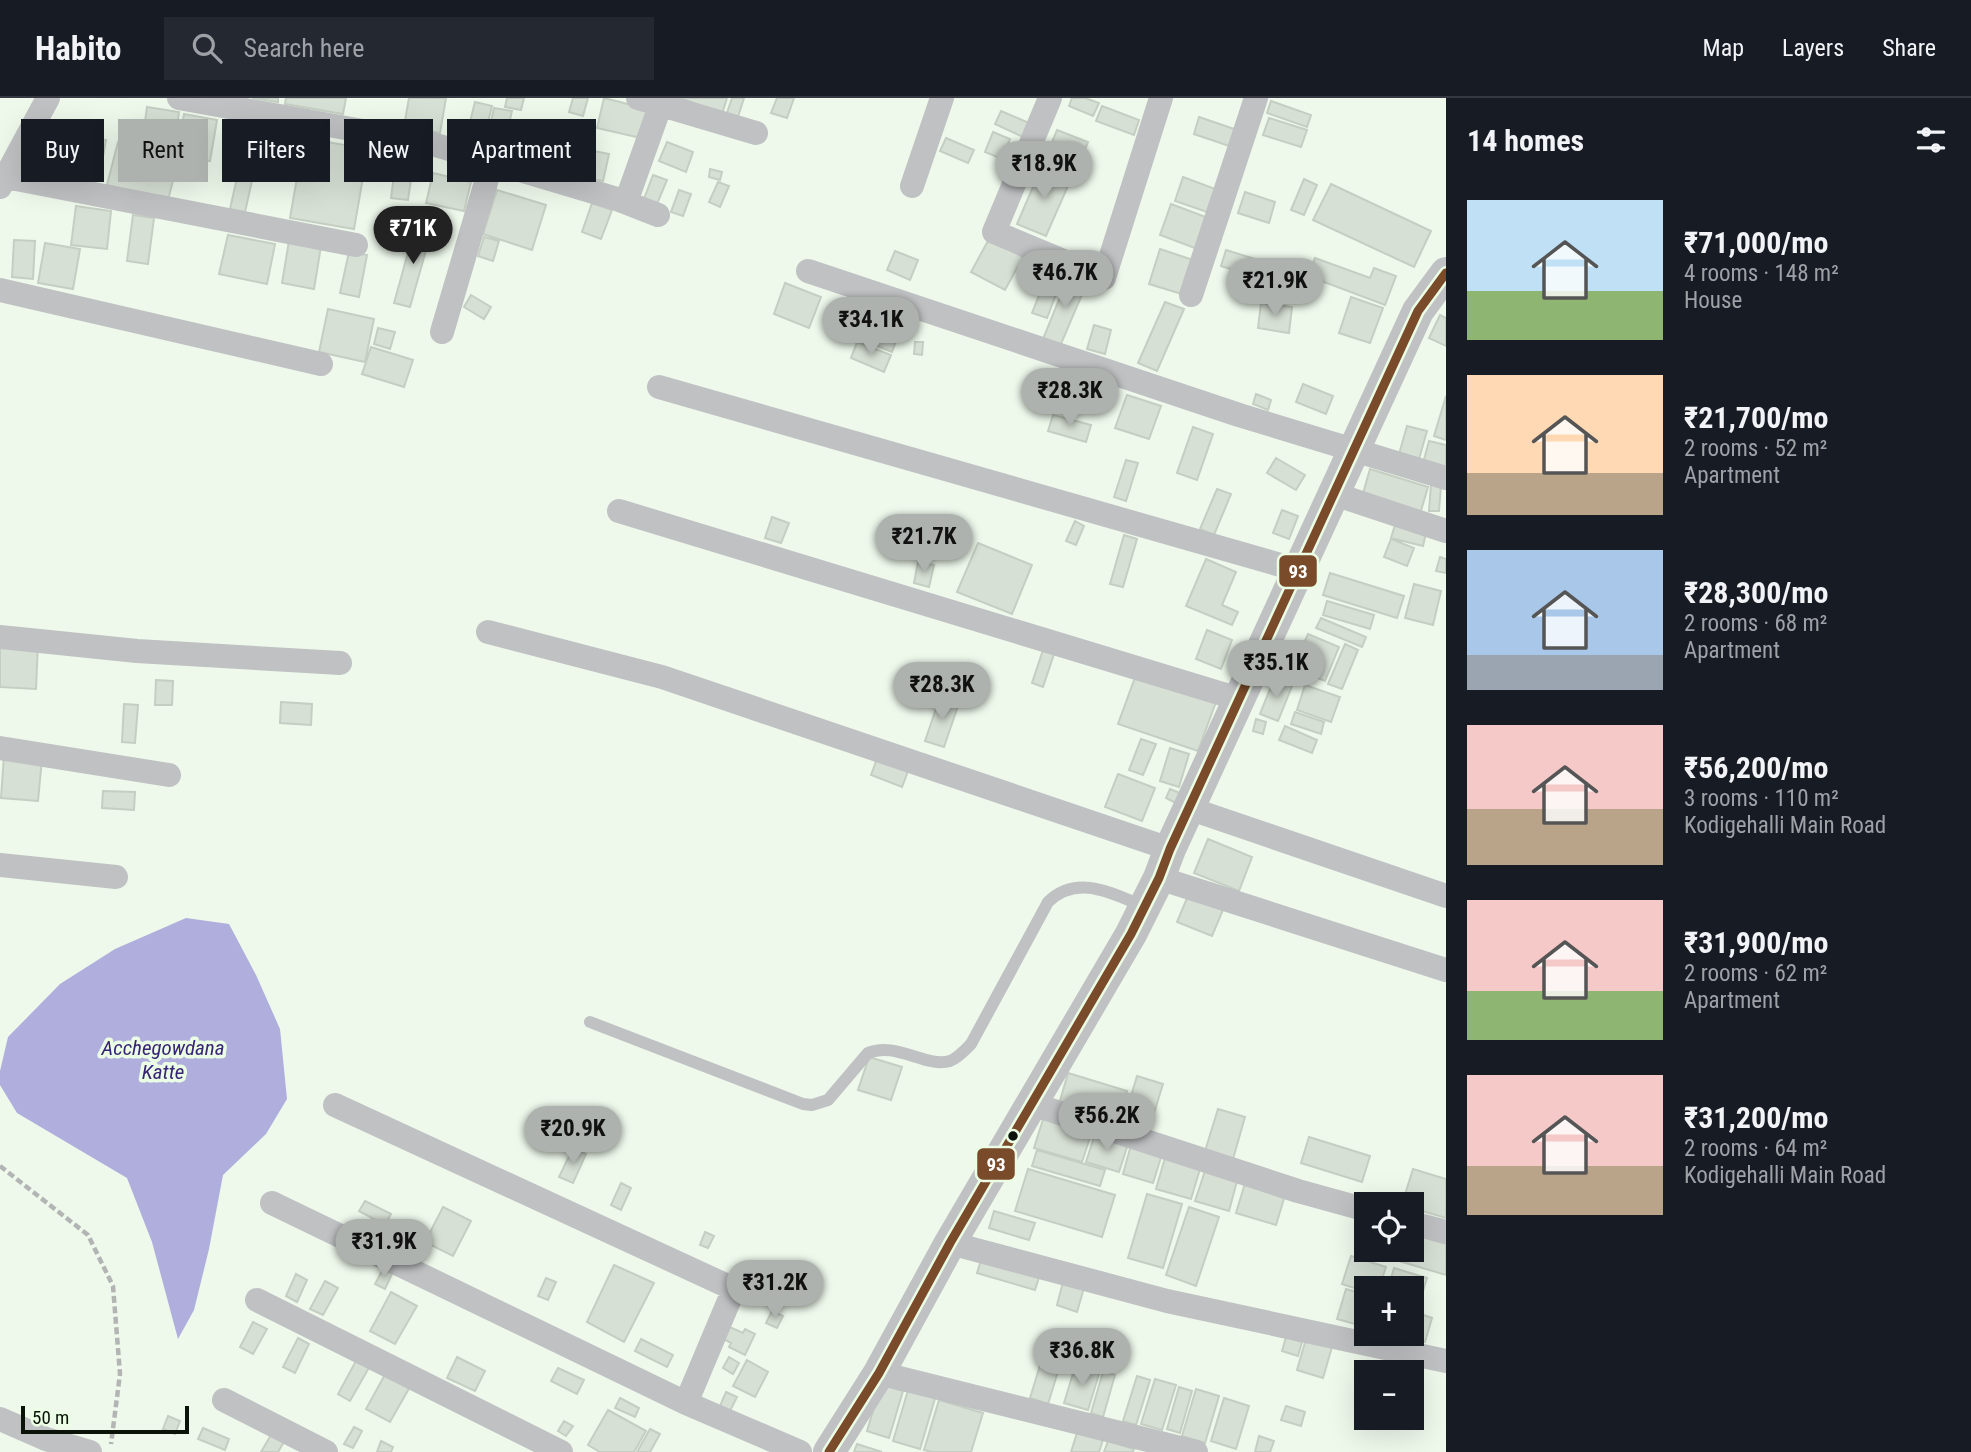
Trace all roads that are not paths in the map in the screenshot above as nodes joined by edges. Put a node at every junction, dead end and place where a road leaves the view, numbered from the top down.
1 (48, 98) edge
2 (179, 98) edge
3 (942, 98) edge
4 (1050, 98) edge
5 (1161, 98) edge
6 (1256, 98) edge
7 (654, 100) edge
8 (756, 133) dead end
9 (447, 148) edge
10 (3, 182) edge
11 (486, 182) edge
12 (559, 182) edge
13 (912, 186) dead end
14 (626, 202) junction
15 (658, 215) dead end
16 (356, 244) dead end
17 (808, 271) dead end
18 (1446, 273) edge
19 (0, 290) edge
20 (1191, 295) dead end
21 (442, 332) dead end
22 (321, 364) dead end
23 (659, 387) dead end
24 (1353, 450) junction
25 (1446, 478) edge
26 (1334, 494) junction
27 (619, 511) dead end
28 (1446, 531) edge
29 (1298, 570) junction
30 (488, 632) dead end
31 (0, 637) edge
32 (341, 663) dead end
33 (1239, 699) junction
34 (0, 748) edge
35 (169, 775) dead end
36 (1188, 808) junction
37 (1170, 849) junction
38 (0, 865) edge
39 (116, 877) dead end
40 (1159, 878) junction
41 (1446, 896) edge
42 (1143, 906) junction
43 (1446, 970) edge
44 (590, 1022) dead end
45 (1032, 1104) junction
46 (335, 1105) dead end
47 (272, 1203) dead end
48 (1354, 1206) edge
49 (1424, 1226) edge
50 (1446, 1232) edge
51 (950, 1243) junction
52 (257, 1300) dead end
53 (1446, 1361) edge
54 (879, 1373) junction
55 (224, 1400) dead end
56 (686, 1403) junction
57 (0, 1419) edge
58 (90, 1452) edge
59 (326, 1452) edge
60 (561, 1452) edge
61 (800, 1452) edge
62 (829, 1452) edge
63 (1196, 1452) edge

1 - 10 street
2 - 9 street
3 - 13 street
4 - 5 street
6 - 20 street
7 - 8 street
7 - 14 street
10 - 16 street
11 - 21 street
12 - 14 street
14 - 15 street
17 - 24 street
18 - 24 street
19 - 22 street
23 - 29 street
24 - 25 street
24 - 26 street
26 - 28 street
26 - 29 street
27 - 33 street
29 - 33 street
30 - 37 street
31 - 32 street
33 - 36 street
34 - 35 street
36 - 37 street
36 - 41 street
37 - 40 street
38 - 39 street
40 - 42 street
40 - 43 street
42 - 44 lane
42 - 45 street
45 - 48 street
45 - 51 street
46 - 56 street
47 - 56 street
49 - 50 street
51 - 53 street
51 - 54 street
52 - 60 street
54 - 62 street
54 - 63 street
55 - 59 street
56 - 61 street
57 - 58 street

